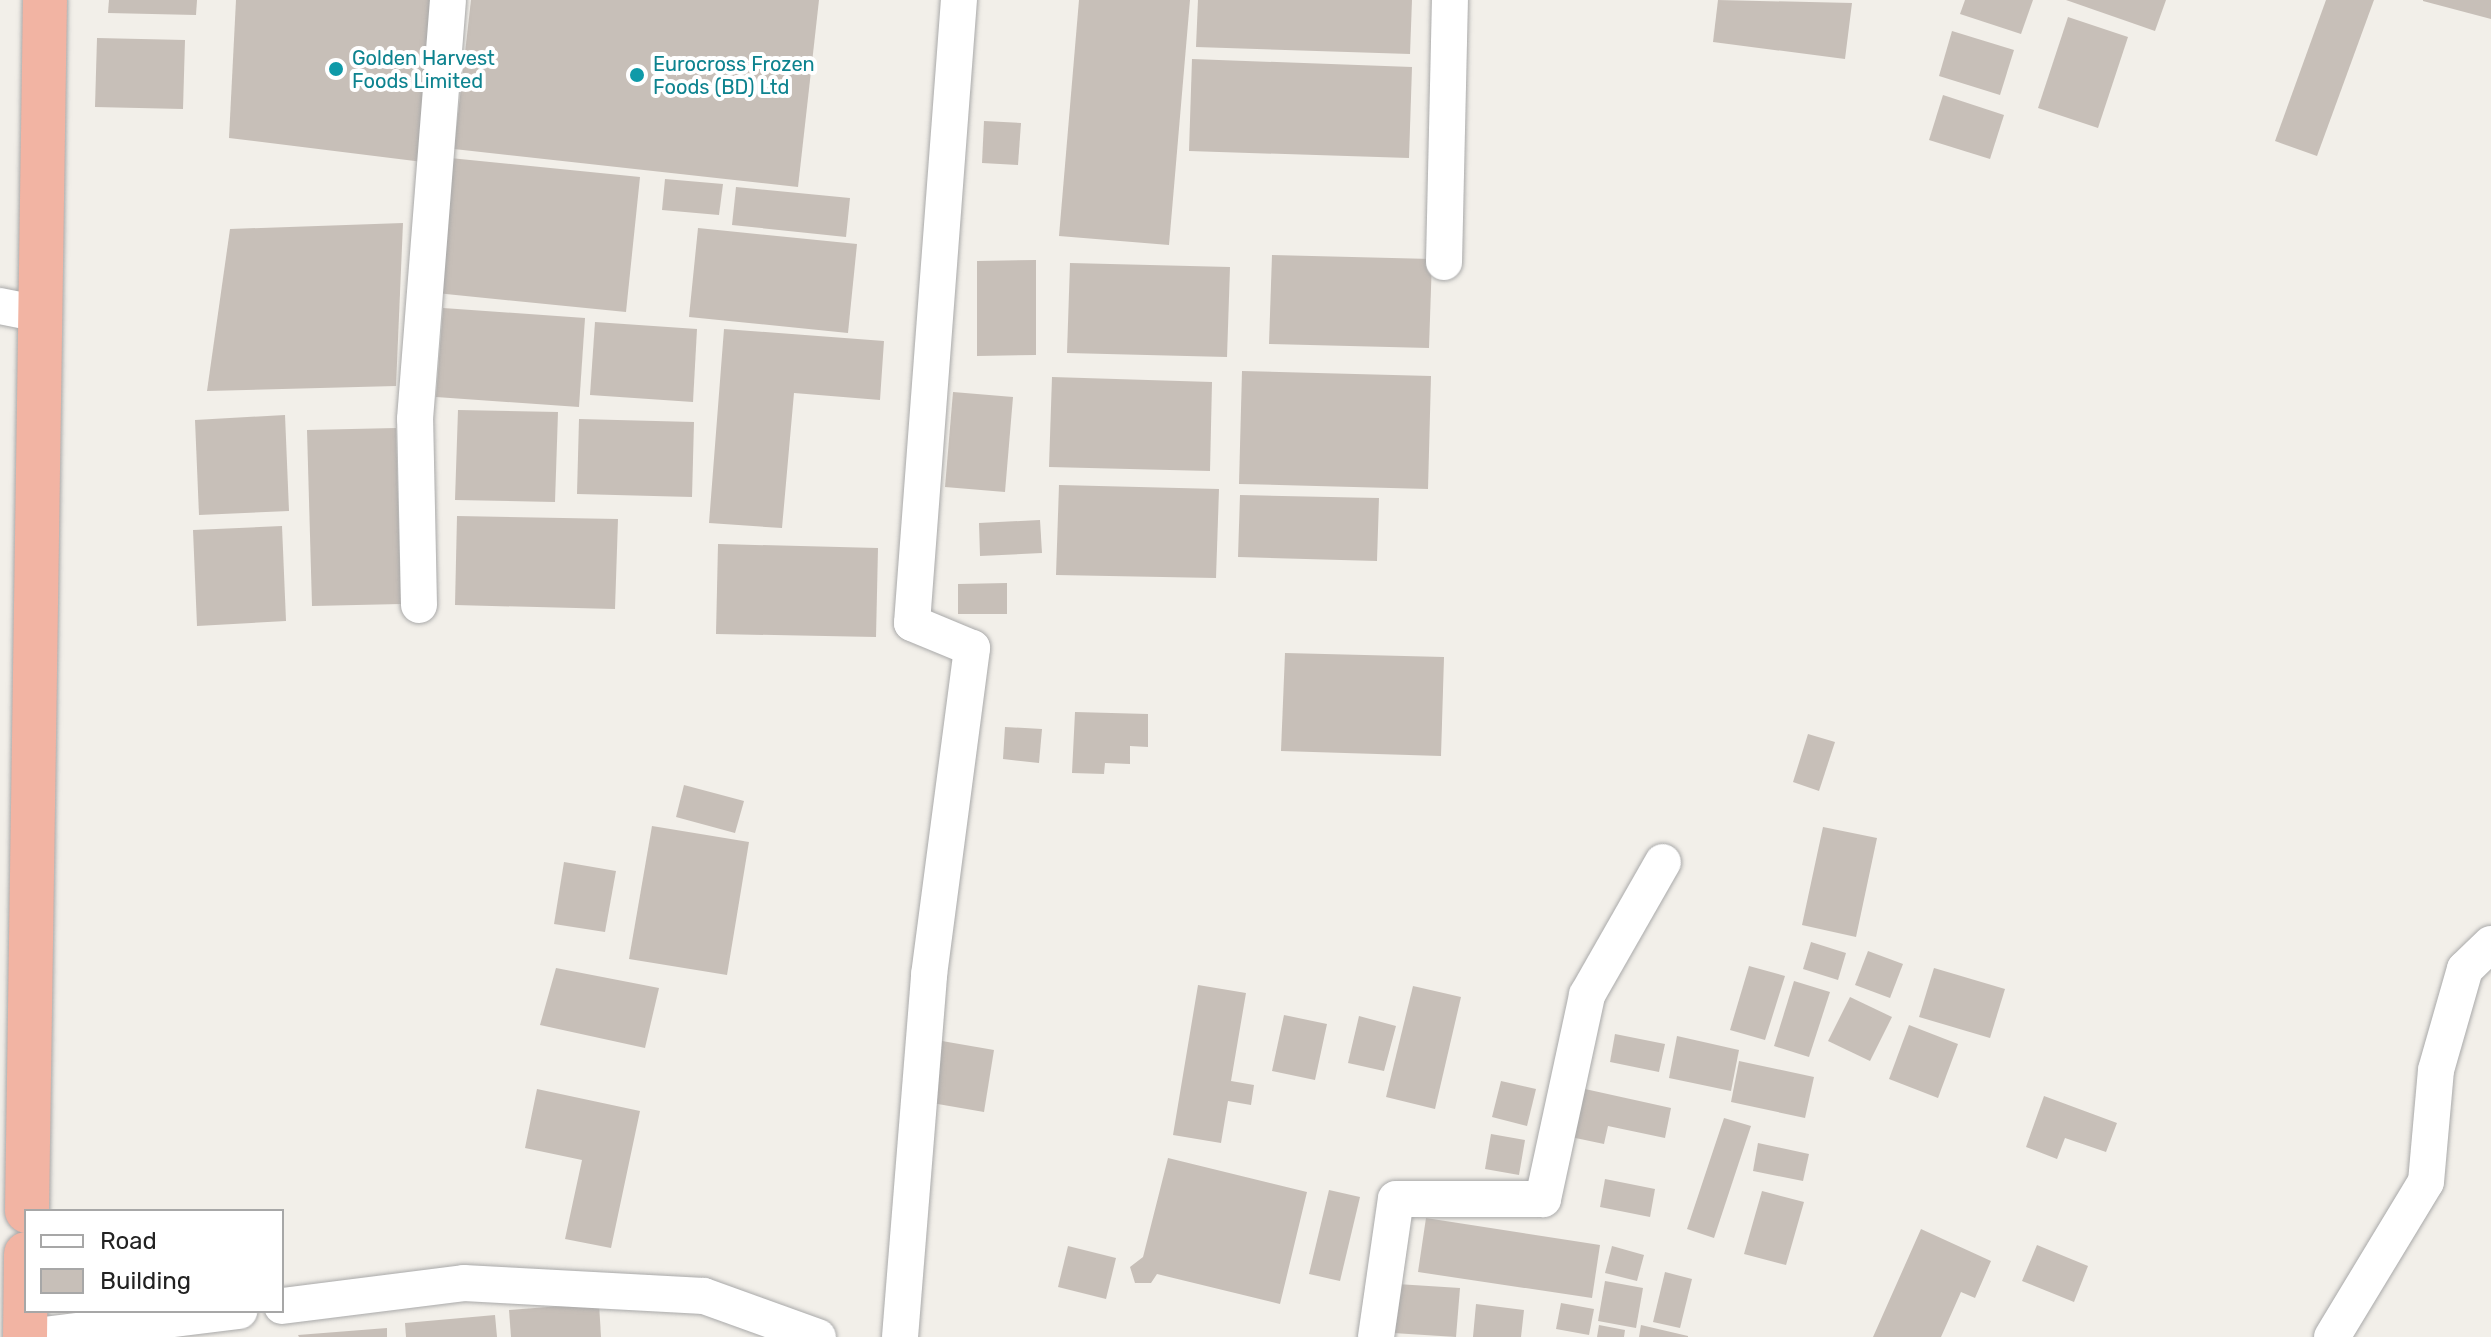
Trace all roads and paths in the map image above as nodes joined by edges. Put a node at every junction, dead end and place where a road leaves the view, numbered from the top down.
1 (45, 0) edge
2 (448, 0) edge
3 (959, 0) edge
4 (1450, 0) edge
5 (1444, 262) dead end
6 (20, 310) edge
7 (419, 605) dead end
8 (1663, 862) dead end
9 (2491, 944) edge
10 (27, 1209) edge
11 (284, 1306) edge
12 (27, 1313) edge
13 (223, 1313) edge
14 (27, 1337) edge
15 (818, 1337) edge
16 (900, 1337) edge
17 (1376, 1337) edge
18 (2332, 1337) edge

1 - 6 highway
2 - 7 street
3 - 16 street
4 - 5 street
6 - 10 highway
8 - 17 street
9 - 18 street
11 - 15 street
12 - 14 highway
13 - 14 street

